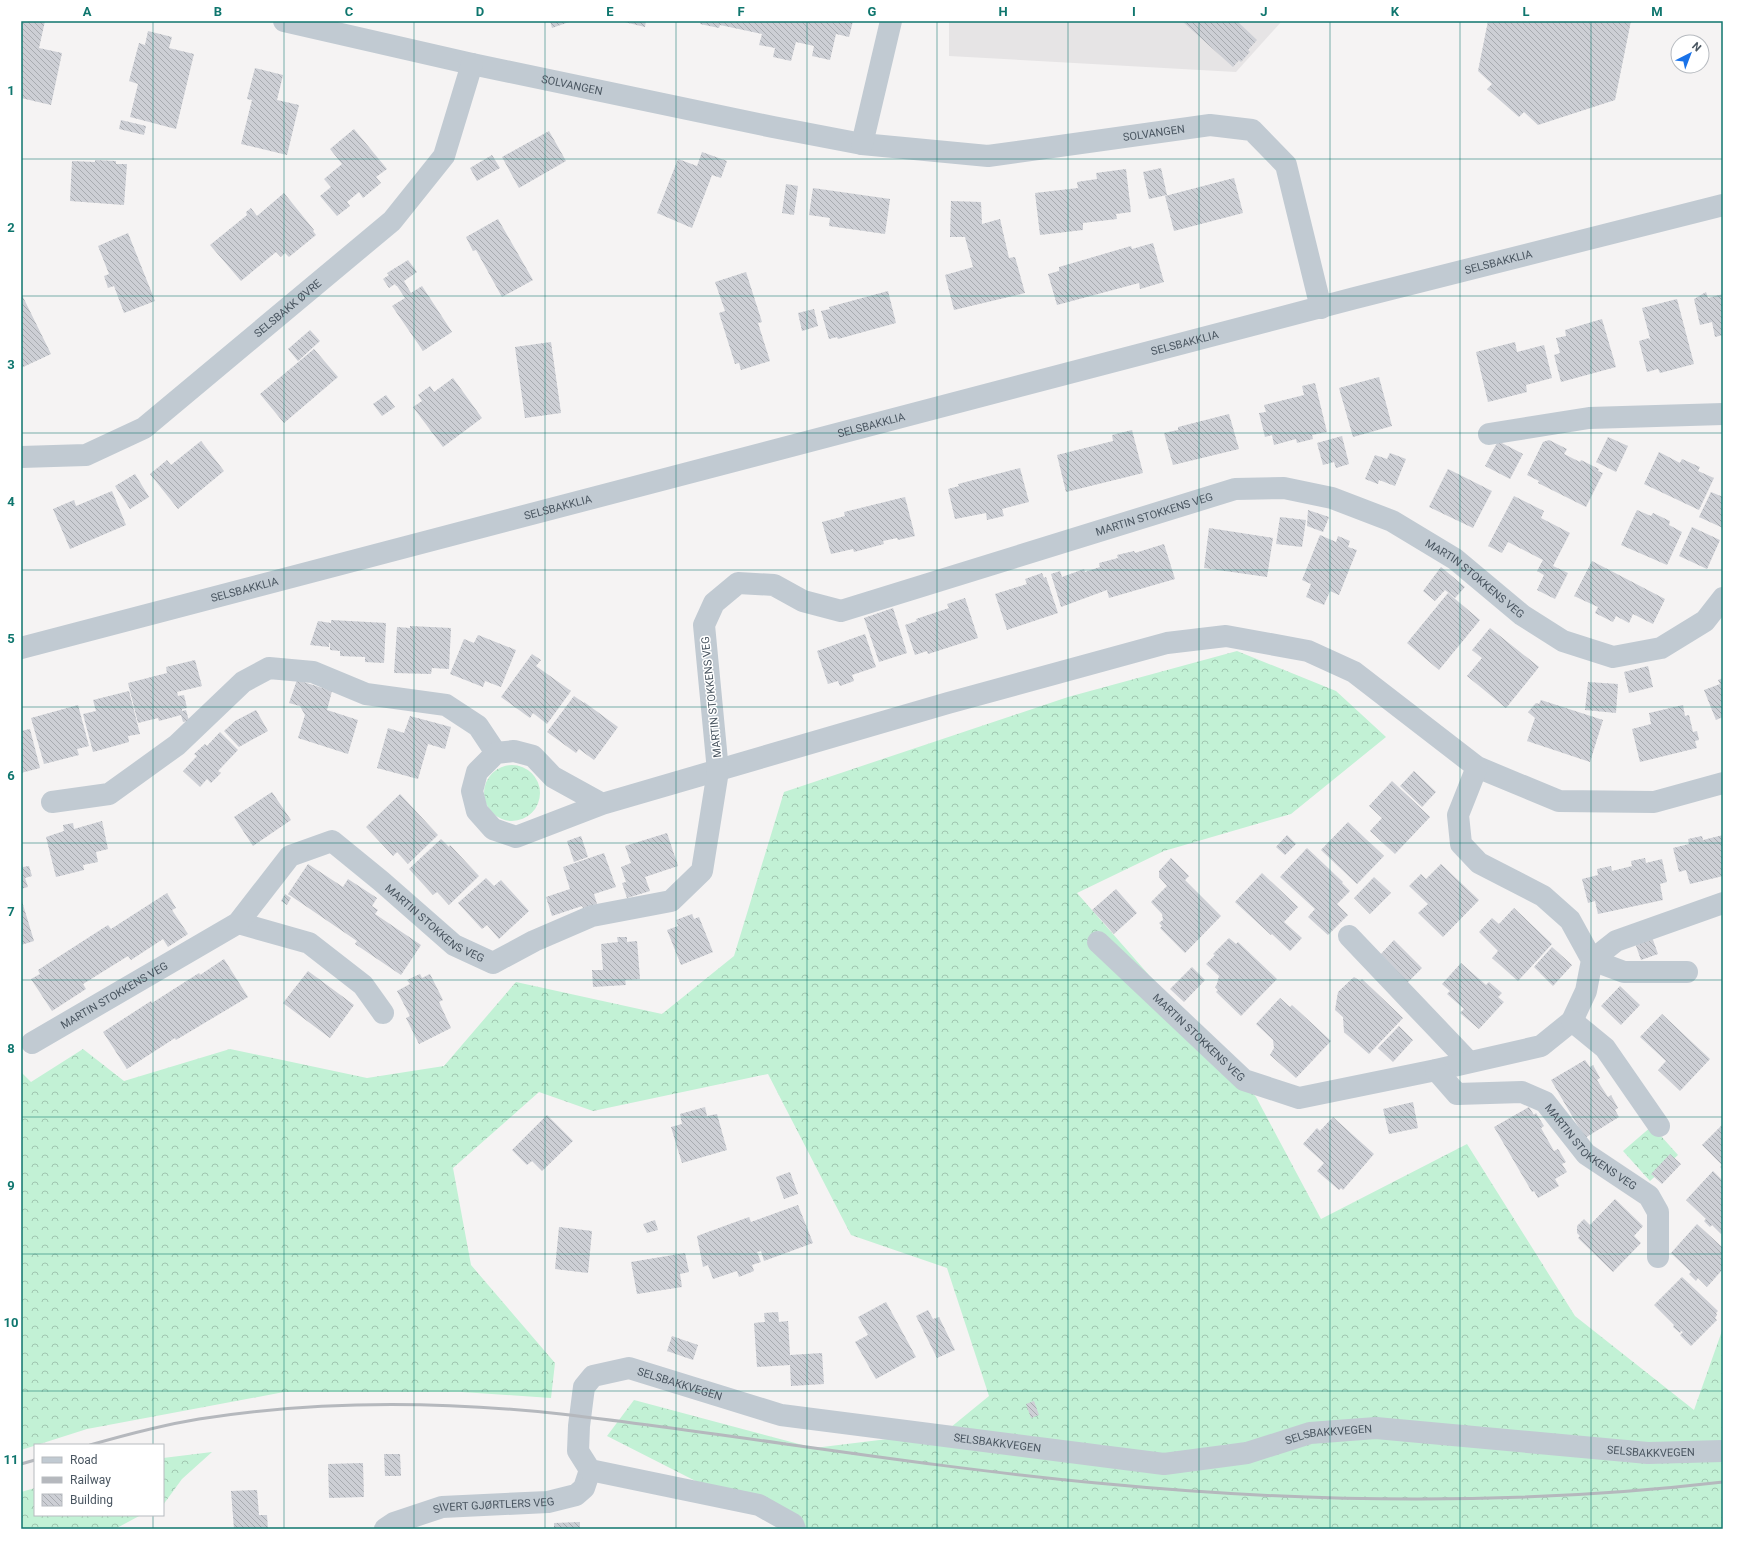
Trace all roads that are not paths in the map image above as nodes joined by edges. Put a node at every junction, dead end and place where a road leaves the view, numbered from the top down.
1 (284, 21) edge
2 (891, 21) edge
3 (472, 64) junction
4 (862, 144) junction
5 (1723, 204) edge
6 (1321, 308) junction
7 (1723, 414) edge
8 (1489, 434) dead end
9 (21, 457) edge
10 (1723, 598) edge
11 (21, 648) edge
12 (496, 753) junction
13 (1477, 767) junction
14 (718, 771) junction
15 (1723, 783) edge
16 (52, 802) dead end
17 (602, 804) junction
18 (1723, 903) edge
19 (238, 922) junction
20 (1350, 936) dead end
21 (1098, 942) dead end
22 (1592, 960) junction
23 (1687, 972) dead end
24 (383, 1013) dead end
25 (1572, 1021) junction
26 (32, 1043) dead end
27 (1469, 1062) junction
28 (1436, 1070) junction
29 (1659, 1126) dead end
30 (1658, 1256) dead end
31 (1723, 1451) edge
32 (590, 1470) junction
33 (386, 1529) edge
34 (795, 1529) edge

1 - 3 street, SOLVANGEN
2 - 4 street
3 - 4 street, SOLVANGEN
3 - 9 street, SELSBAKK ØVRE
4 - 6 street, SOLVANGEN
5 - 6 street, SELSBAKKLIA
6 - 11 street, SELSBAKKLIA
7 - 8 street
10 - 14 street, MARTIN STOKKENS VEG
12 - 16 street
12 - 17 street
12 - 17 street, MARTIN STOKKENS VEG
13 - 14 street, MARTIN STOKKENS VEG
13 - 15 street, MARTIN STOKKENS VEG
13 - 22 street
14 - 17 street, MARTIN STOKKENS VEG
14 - 19 street, MARTIN STOKKENS VEG
18 - 22 street
19 - 24 street
19 - 26 street, MARTIN STOKKENS VEG
20 - 27 street
21 - 28 street, MARTIN STOKKENS VEG
22 - 23 street
22 - 25 street, MARTIN STOKKENS VEG
25 - 27 street, MARTIN STOKKENS VEG
25 - 29 street
27 - 28 street, MARTIN STOKKENS VEG
28 - 30 street, MARTIN STOKKENS VEG
31 - 32 street, SELSBAKKVEGEN
32 - 33 street, SIVERT GJØRTLERS VEG
32 - 34 street

